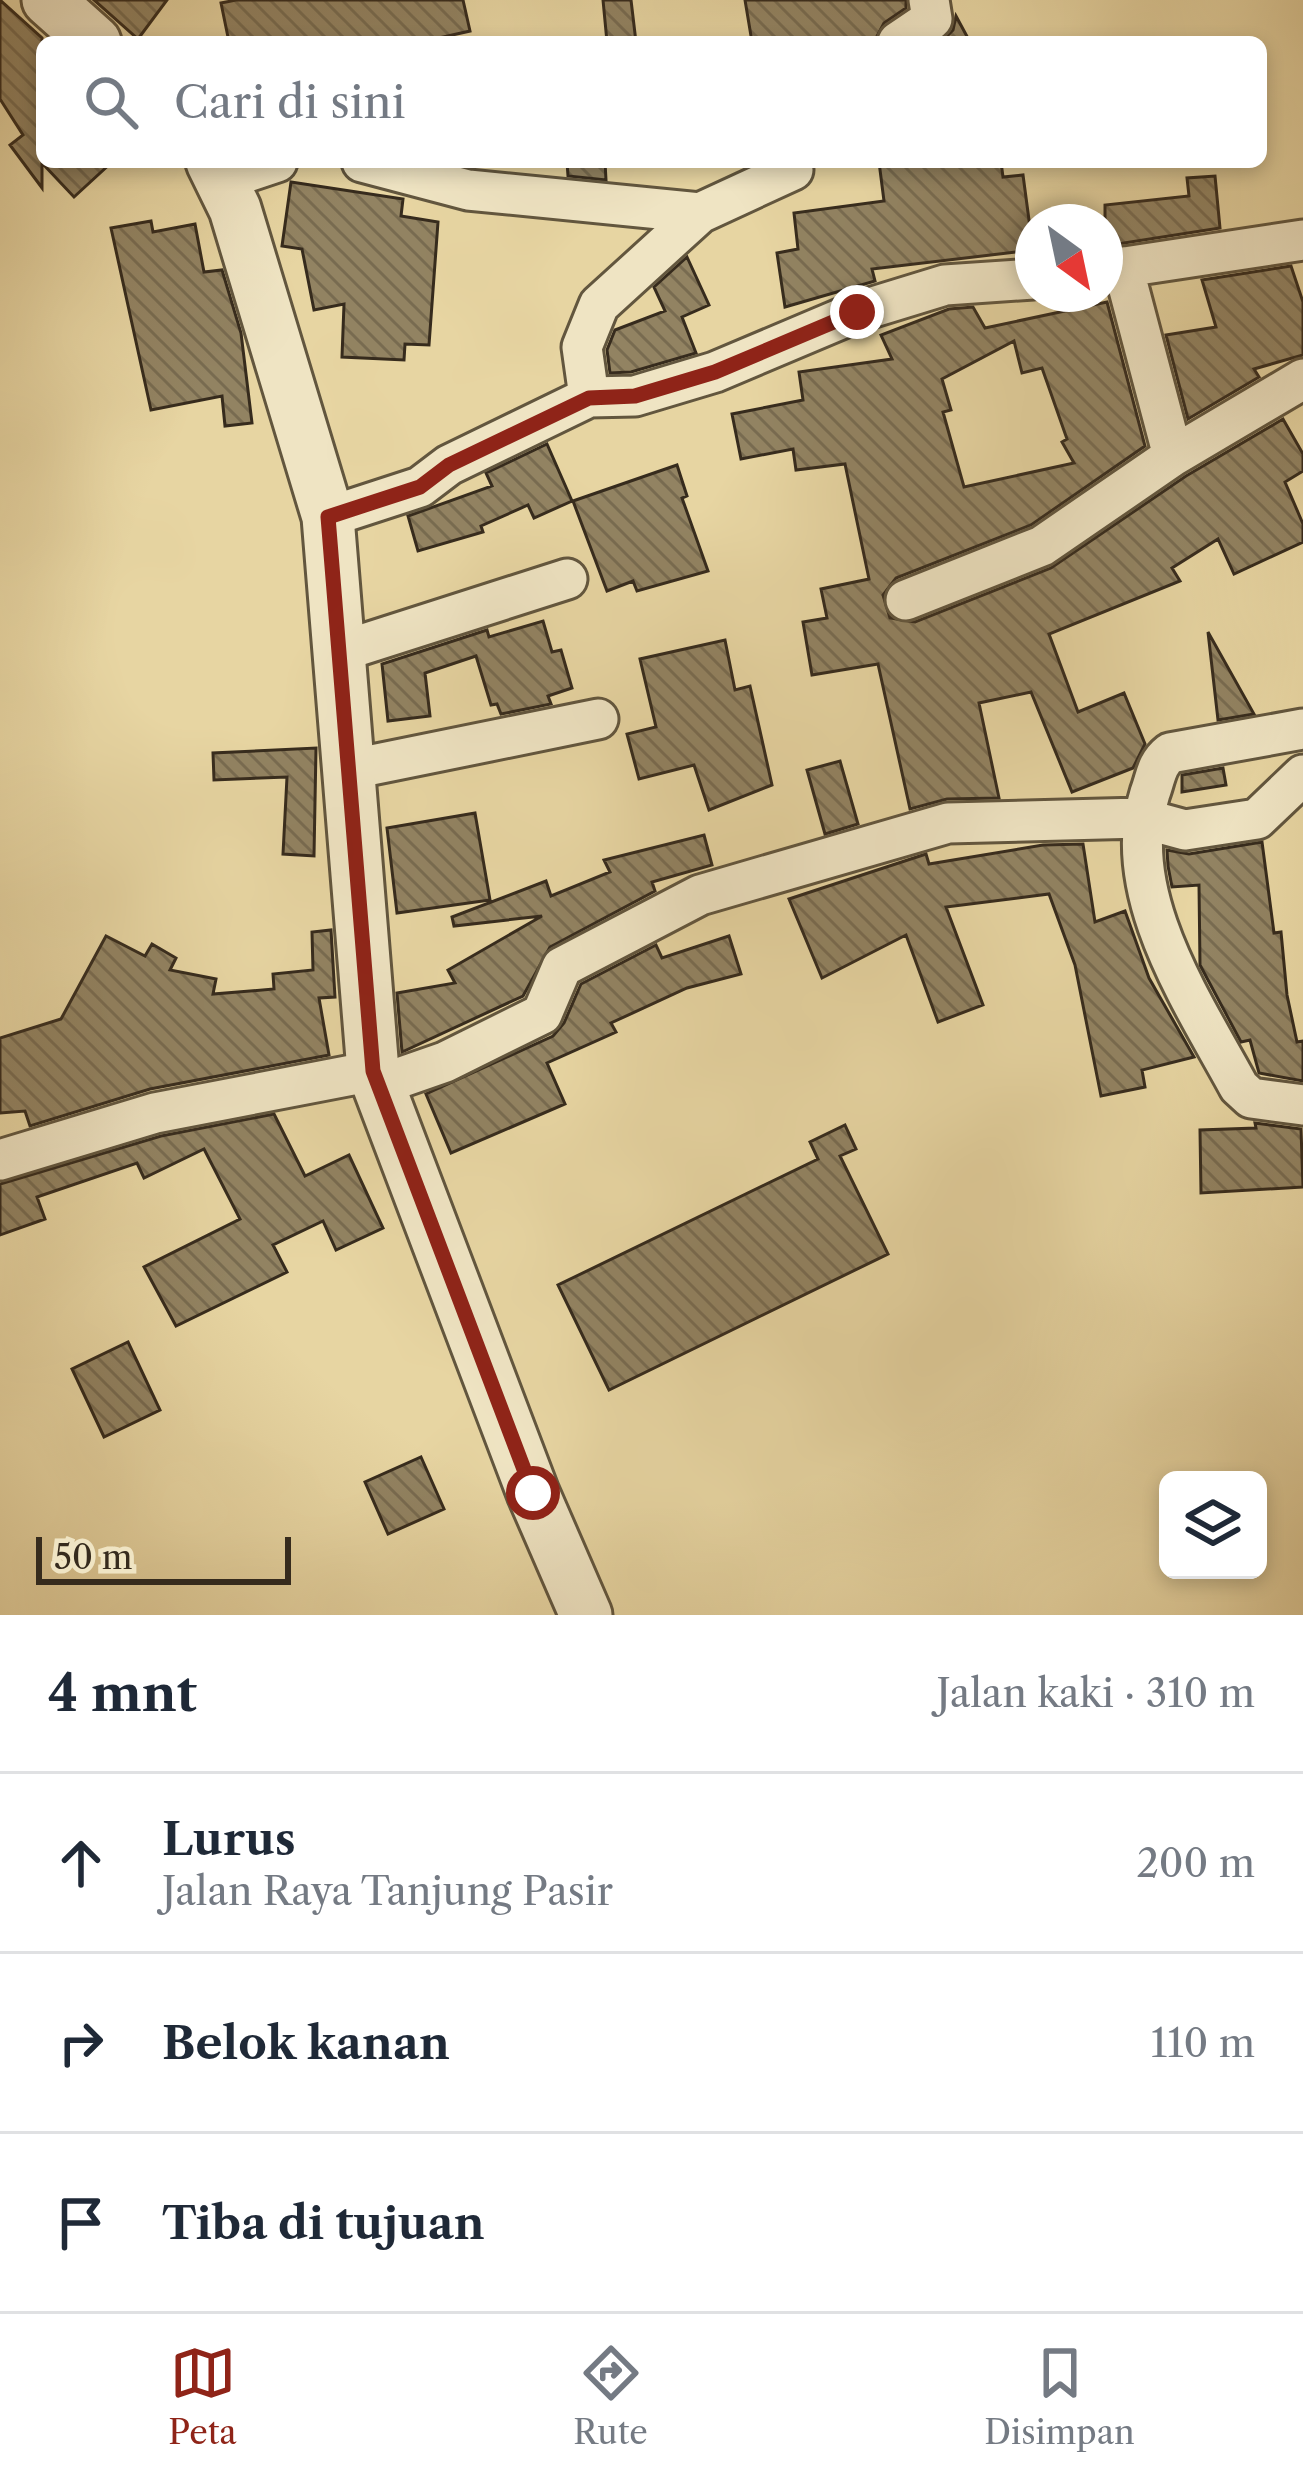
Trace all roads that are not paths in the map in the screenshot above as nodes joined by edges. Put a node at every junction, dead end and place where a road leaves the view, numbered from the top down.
1 (929, 0) edge
2 (907, 36) edge
3 (215, 168) edge
4 (385, 168) edge
5 (793, 170) dead end
6 (700, 213) junction
7 (1303, 240) edge
8 (1123, 267) edge
9 (1015, 280) edge
10 (1123, 297) edge
11 (1303, 379) edge
12 (589, 398) junction
13 (1173, 456) junction
14 (328, 517) junction
15 (567, 579) dead end
16 (906, 600) dead end
17 (339, 652) junction
18 (598, 719) dead end
19 (1303, 729) edge
20 (352, 769) junction
21 (1303, 775) edge
22 (1141, 818) junction
23 (376, 1078) junction
24 (1303, 1105) edge
25 (0, 1160) edge
26 (586, 1615) edge

1 - 2 street
3 - 14 street
4 - 6 street
5 - 6 street
6 - 12 street
7 - 8 street
9 - 12 street
10 - 13 street
11 - 13 street
12 - 14 street
13 - 16 street
14 - 17 street
15 - 17 street
17 - 20 street
18 - 20 street
19 - 22 street
20 - 23 street
21 - 22 street
22 - 23 street
22 - 24 street
23 - 25 street
23 - 26 street

